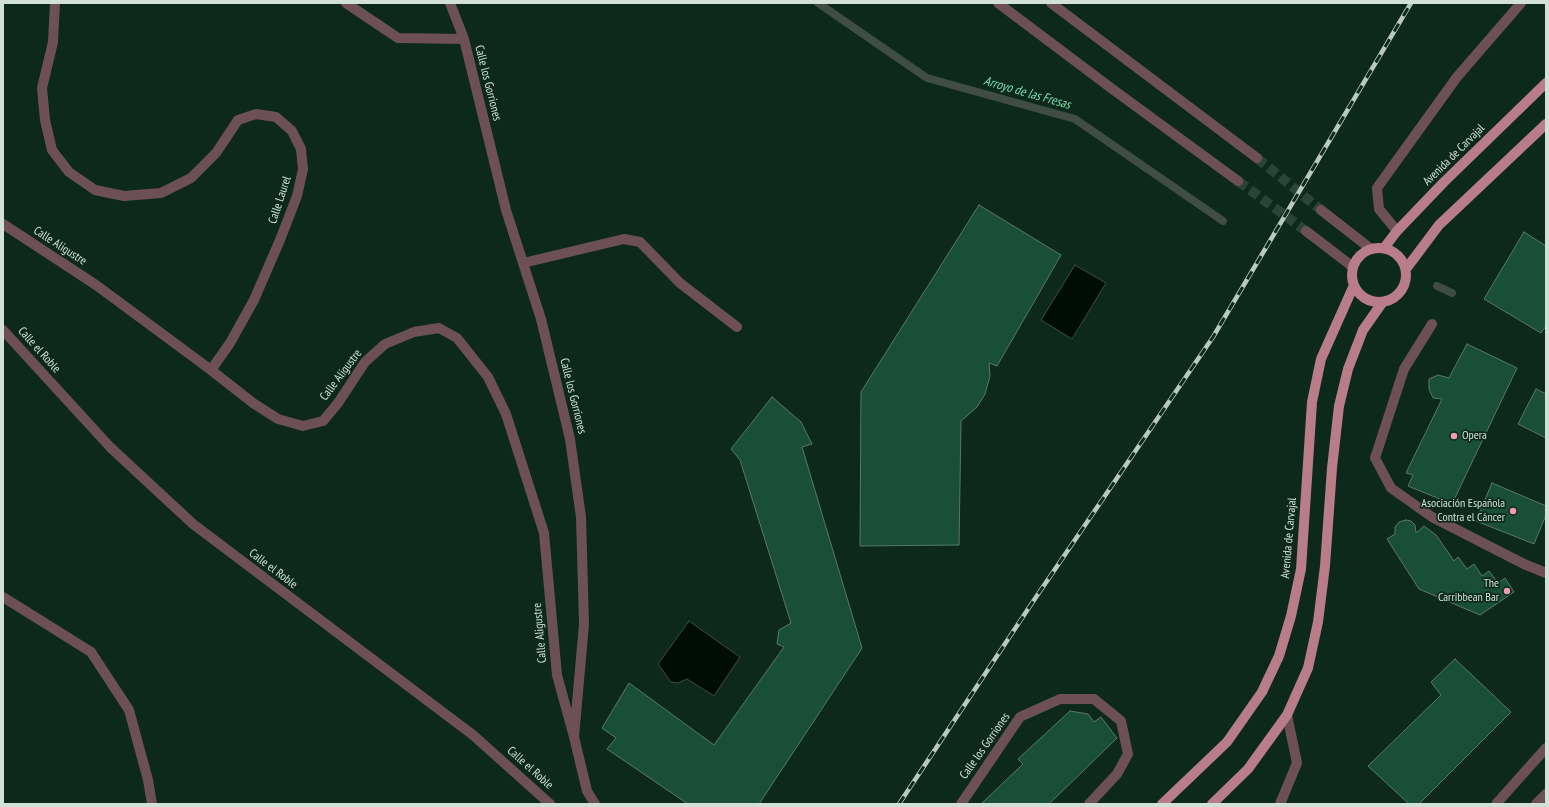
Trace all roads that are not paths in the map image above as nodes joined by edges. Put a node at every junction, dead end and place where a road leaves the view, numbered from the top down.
1 (55, 3) edge
2 (346, 3) edge
3 (450, 3) edge
4 (998, 3) edge
5 (1051, 3) edge
6 (1521, 3) edge
7 (464, 39) junction
8 (1546, 83) edge
9 (1546, 124) edge
10 (1257, 158) tunnel mouth
11 (1238, 181) tunnel mouth
12 (1321, 210) tunnel mouth
13 (3, 224) edge
14 (1306, 231) tunnel mouth
15 (1397, 231) junction
16 (1384, 248) junction
17 (1371, 249) junction
18 (523, 263) junction
19 (1353, 267) junction
20 (1406, 269) junction
21 (1354, 285) junction
22 (1382, 303) junction
23 (1432, 324) dead end
24 (736, 327) dead end
25 (3, 330) edge
26 (211, 370) junction
27 (1546, 573) edge
28 (3, 597) edge
29 (1287, 715) junction
30 (574, 737) junction
31 (1546, 748) edge
32 (1546, 794) edge
33 (152, 804) edge
34 (550, 804) edge
35 (595, 804) edge
36 (961, 804) edge
37 (1089, 804) edge
38 (1162, 804) edge
39 (1212, 804) edge
40 (1280, 804) edge
41 (1496, 804) edge
42 (1536, 804) edge

1 - 26 street, Calle Laurel
2 - 7 street
3 - 7 street, Calle los Gorriones
4 - 11 street
5 - 10 street
6 - 15 street
7 - 18 street, Calle los Gorriones
8 - 15 main road, Avenida de Carvajal
9 - 20 main road
12 - 17 street
13 - 26 street, Calle Aligustre
14 - 19 street
15 - 16 main road, Avenida de Carvajal
16 - 17 main road
16 - 20 main road
17 - 19 main road
18 - 24 street
18 - 30 street, Calle los Gorriones
19 - 21 main road
20 - 22 main road
21 - 22 main road
21 - 38 main road, Avenida de Carvajal
22 - 29 main road
23 - 27 street
25 - 34 street, Calle el Roble
26 - 30 street, Calle Aligustre
28 - 33 street
29 - 39 main road
29 - 40 street
30 - 35 street, Calle los Gorriones
31 - 41 street
32 - 42 street
36 - 37 street, Calle los Gorriones

